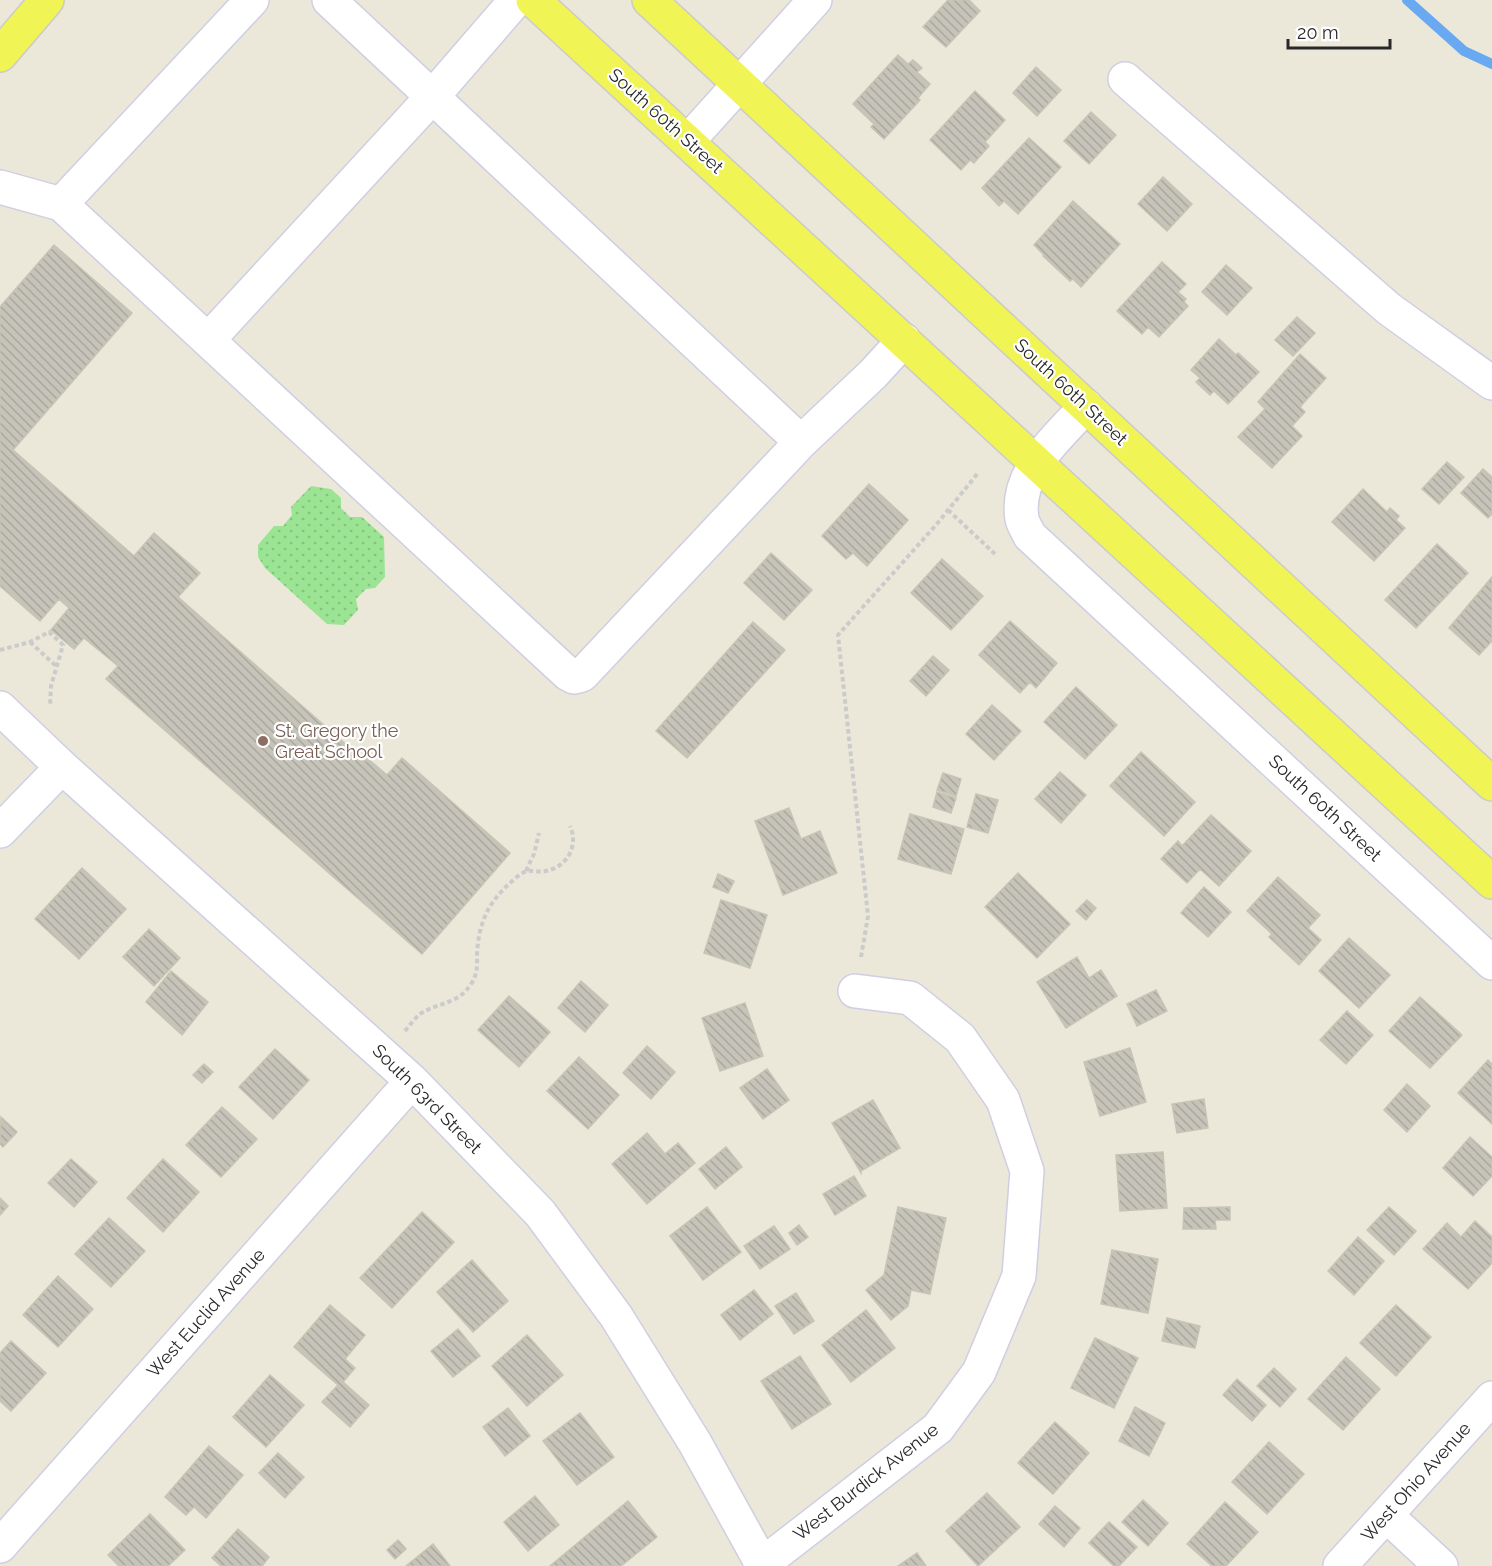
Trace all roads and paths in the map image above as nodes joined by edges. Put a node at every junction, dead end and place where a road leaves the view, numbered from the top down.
1 (46, 0) edge
2 (252, 0) edge
3 (329, 0) edge
4 (516, 0) edge
5 (533, 0) edge
6 (649, 0) edge
7 (815, 0) edge
8 (0, 55) edge
9 (1125, 80) dead end
10 (739, 85) junction
11 (433, 96) junction
12 (688, 141) junction
13 (0, 187) edge
14 (61, 204) junction
15 (209, 339) junction
16 (904, 340) junction
17 (1492, 383) edge
18 (1086, 406) junction
19 (801, 442) junction
20 (1036, 462) junction
21 (978, 473) dead end
22 (948, 510) junction
23 (995, 554) dead end
24 (30, 642) junction
25 (0, 650) edge
26 (56, 666) junction
27 (50, 706) dead end
28 (0, 708) edge
29 (62, 767) junction
30 (1492, 784) edge
31 (570, 826) dead end
32 (0, 831) edge
33 (539, 833) dead end
34 (526, 871) junction
35 (1492, 882) edge
36 (1492, 963) edge
37 (855, 991) joint
38 (404, 1031) dead end
39 (412, 1081) junction
40 (1492, 1398) edge
41 (1387, 1516) junction
42 (0, 1546) edge
43 (761, 1566) edge
44 (1340, 1566) edge
45 (1441, 1566) edge

1 - 8 main road
2 - 14 street
3 - 11 street
4 - 11 street
5 - 12 main road, South 60th Street
6 - 10 main road, South 60th Street
7 - 10 street
9 - 17 street
10 - 12 street
10 - 18 main road, South 60th Street
11 - 15 street
11 - 19 street
12 - 16 main road, South 60th Street
13 - 14 street
14 - 15 street
15 - 19 street
16 - 19 street
16 - 20 main road, South 60th Street
18 - 20 street
18 - 30 main road, South 60th Street
20 - 35 main road, South 60th Street
20 - 36 street, South 60th Street
21 - 22 path
22 - 23 path
22 - 37 path
24 - 25 path
24 - 26 path
24 - 26 path
26 - 27 path
28 - 29 street, South 63rd Street
29 - 32 street
29 - 39 street, South 63rd Street
31 - 34 path
33 - 34 path
34 - 38 path
37 - 43 street, West Burdick Avenue
39 - 42 street, West Euclid Avenue
39 - 43 street, South 63rd Street
40 - 41 street, West Ohio Avenue
41 - 44 street, West Ohio Avenue
41 - 45 street

